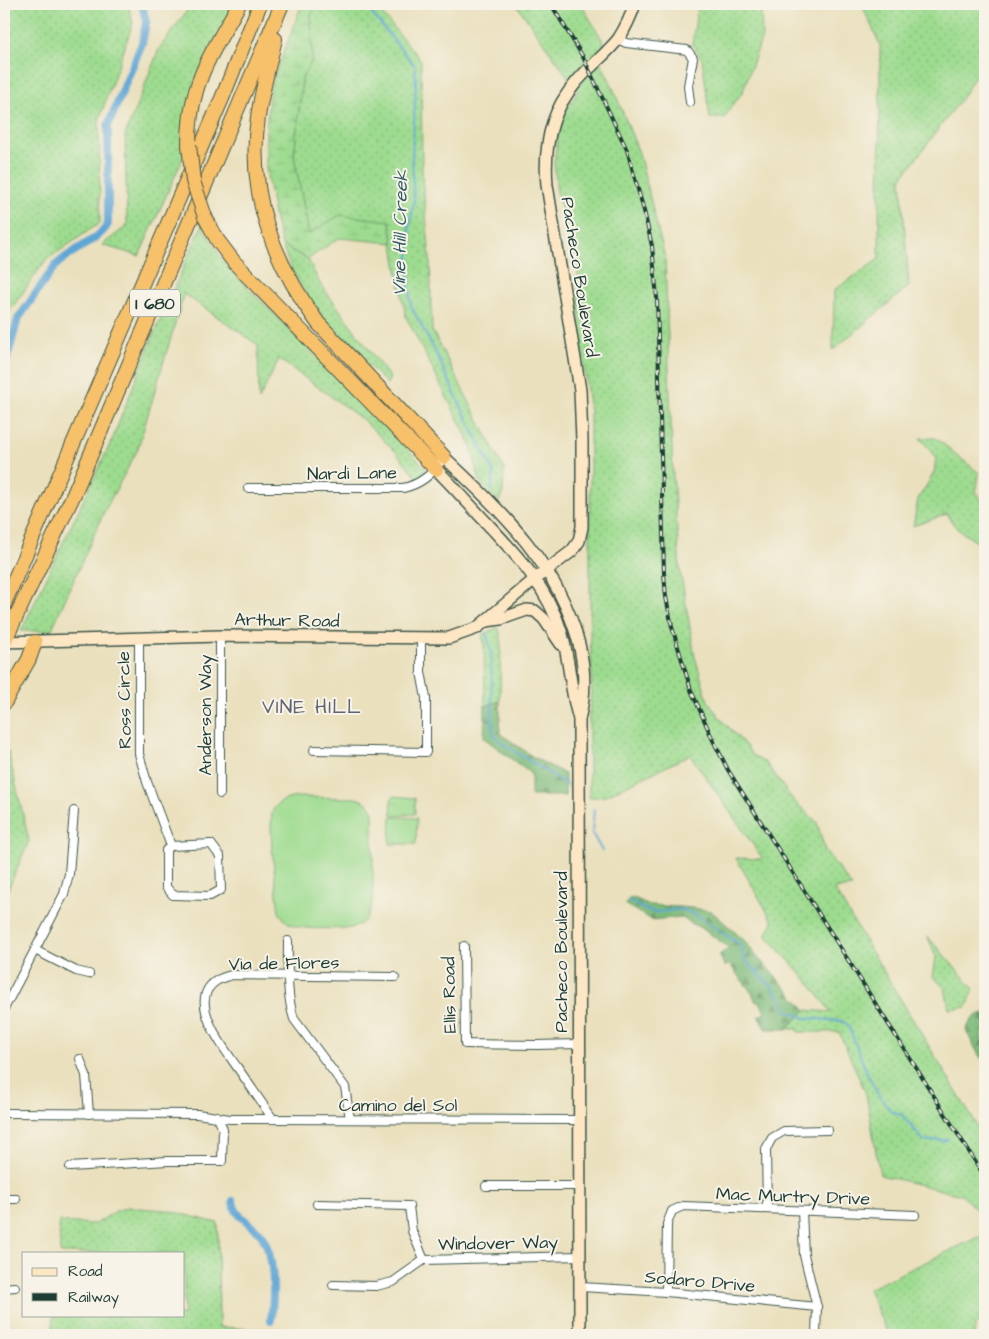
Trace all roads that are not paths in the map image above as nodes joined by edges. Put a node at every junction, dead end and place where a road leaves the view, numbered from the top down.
1 (239, 4) edge
2 (260, 4) edge
3 (283, 4) edge
4 (635, 4) edge
5 (618, 39) junction
6 (690, 102) dead end
7 (440, 463) junction
8 (248, 488) dead end
9 (547, 570) junction
10 (535, 579) junction
11 (4, 604) edge
12 (486, 621) junction
13 (220, 636) junction
14 (139, 639) junction
15 (421, 639) junction
16 (4, 642) edge
17 (35, 642) junction
18 (565, 648) junction
19 (4, 703) edge
20 (579, 719) junction
21 (314, 750) dead end
22 (220, 794) dead end
23 (74, 811) dead end
24 (172, 846) junction
25 (288, 940) dead end
26 (464, 946) dead end
27 (35, 950) junction
28 (89, 974) dead end
29 (288, 976) junction
30 (395, 977) dead end
31 (4, 1010) edge
32 (579, 1044) junction
33 (80, 1059) dead end
34 (4, 1112) edge
35 (89, 1114) junction
36 (217, 1116) junction
37 (273, 1119) junction
38 (350, 1119) junction
39 (580, 1120) junction
40 (828, 1130) dead end
41 (70, 1167) dead end
42 (486, 1186) dead end
43 (580, 1186) junction
44 (4, 1199) edge
45 (16, 1199) dead end
46 (317, 1204) dead end
47 (767, 1208) junction
48 (802, 1211) junction
49 (915, 1215) dead end
50 (580, 1256) junction
51 (424, 1260) junction
52 (333, 1285) dead end
53 (15, 1287) dead end
54 (580, 1287) junction
55 (4, 1288) edge
56 (666, 1292) junction
57 (817, 1307) junction
58 (580, 1335) edge
59 (816, 1335) edge

1 - 7 highway, bridge
2 - 11 highway, I 680
3 - 7 highway
3 - 16 highway, I 680
4 - 5 main road, Pacheco Boulevard
5 - 6 street
5 - 9 main road, Pacheco Boulevard
7 - 8 street, Nardi Lane
7 - 9 main road, Pacheco Boulevard
7 - 10 main road, Pacheco Boulevard
9 - 10 main road, Arthur Road
9 - 20 main road, Pacheco Boulevard
10 - 12 main road, Arthur Road
10 - 18 main road, Pacheco Boulevard
12 - 15 main road, Arthur Road
12 - 18 main road
13 - 14 main road, Arthur Road
13 - 15 main road, Arthur Road
13 - 22 street, Anderson Way
14 - 17 main road, Arthur Road
14 - 24 street, Ross Circle
15 - 21 street
16 - 17 main road, Arthur Road
17 - 19 highway
18 - 20 main road, Pacheco Boulevard
20 - 32 main road, Pacheco Boulevard
23 - 27 street
24 - 24 street
25 - 29 street
26 - 32 street, Ellis Road
27 - 28 street
27 - 31 street
29 - 30 street, Via de Flores
29 - 37 street, Via de Flores
29 - 38 street
32 - 39 main road, Pacheco Boulevard
33 - 35 street
34 - 35 street, Camino del Sol
35 - 36 street, Camino del Sol
36 - 37 street, Camino del Sol
36 - 41 street
37 - 38 street, Camino del Sol
38 - 39 street, Camino del Sol
39 - 43 main road, Pacheco Boulevard
40 - 47 street
42 - 43 street
43 - 50 main road, Pacheco Boulevard
44 - 45 street
46 - 51 street
47 - 48 street, Mac Murtry Drive
47 - 56 street, Mac Murtry Drive
48 - 49 street, Mac Murtry Drive
48 - 57 street
50 - 51 street, Windover Way
50 - 54 main road, Pacheco Boulevard
51 - 52 street, Windover Way
53 - 55 street
54 - 56 street, Sodaro Drive
54 - 58 main road, Pacheco Boulevard
56 - 57 street, Sodaro Drive
57 - 59 street

